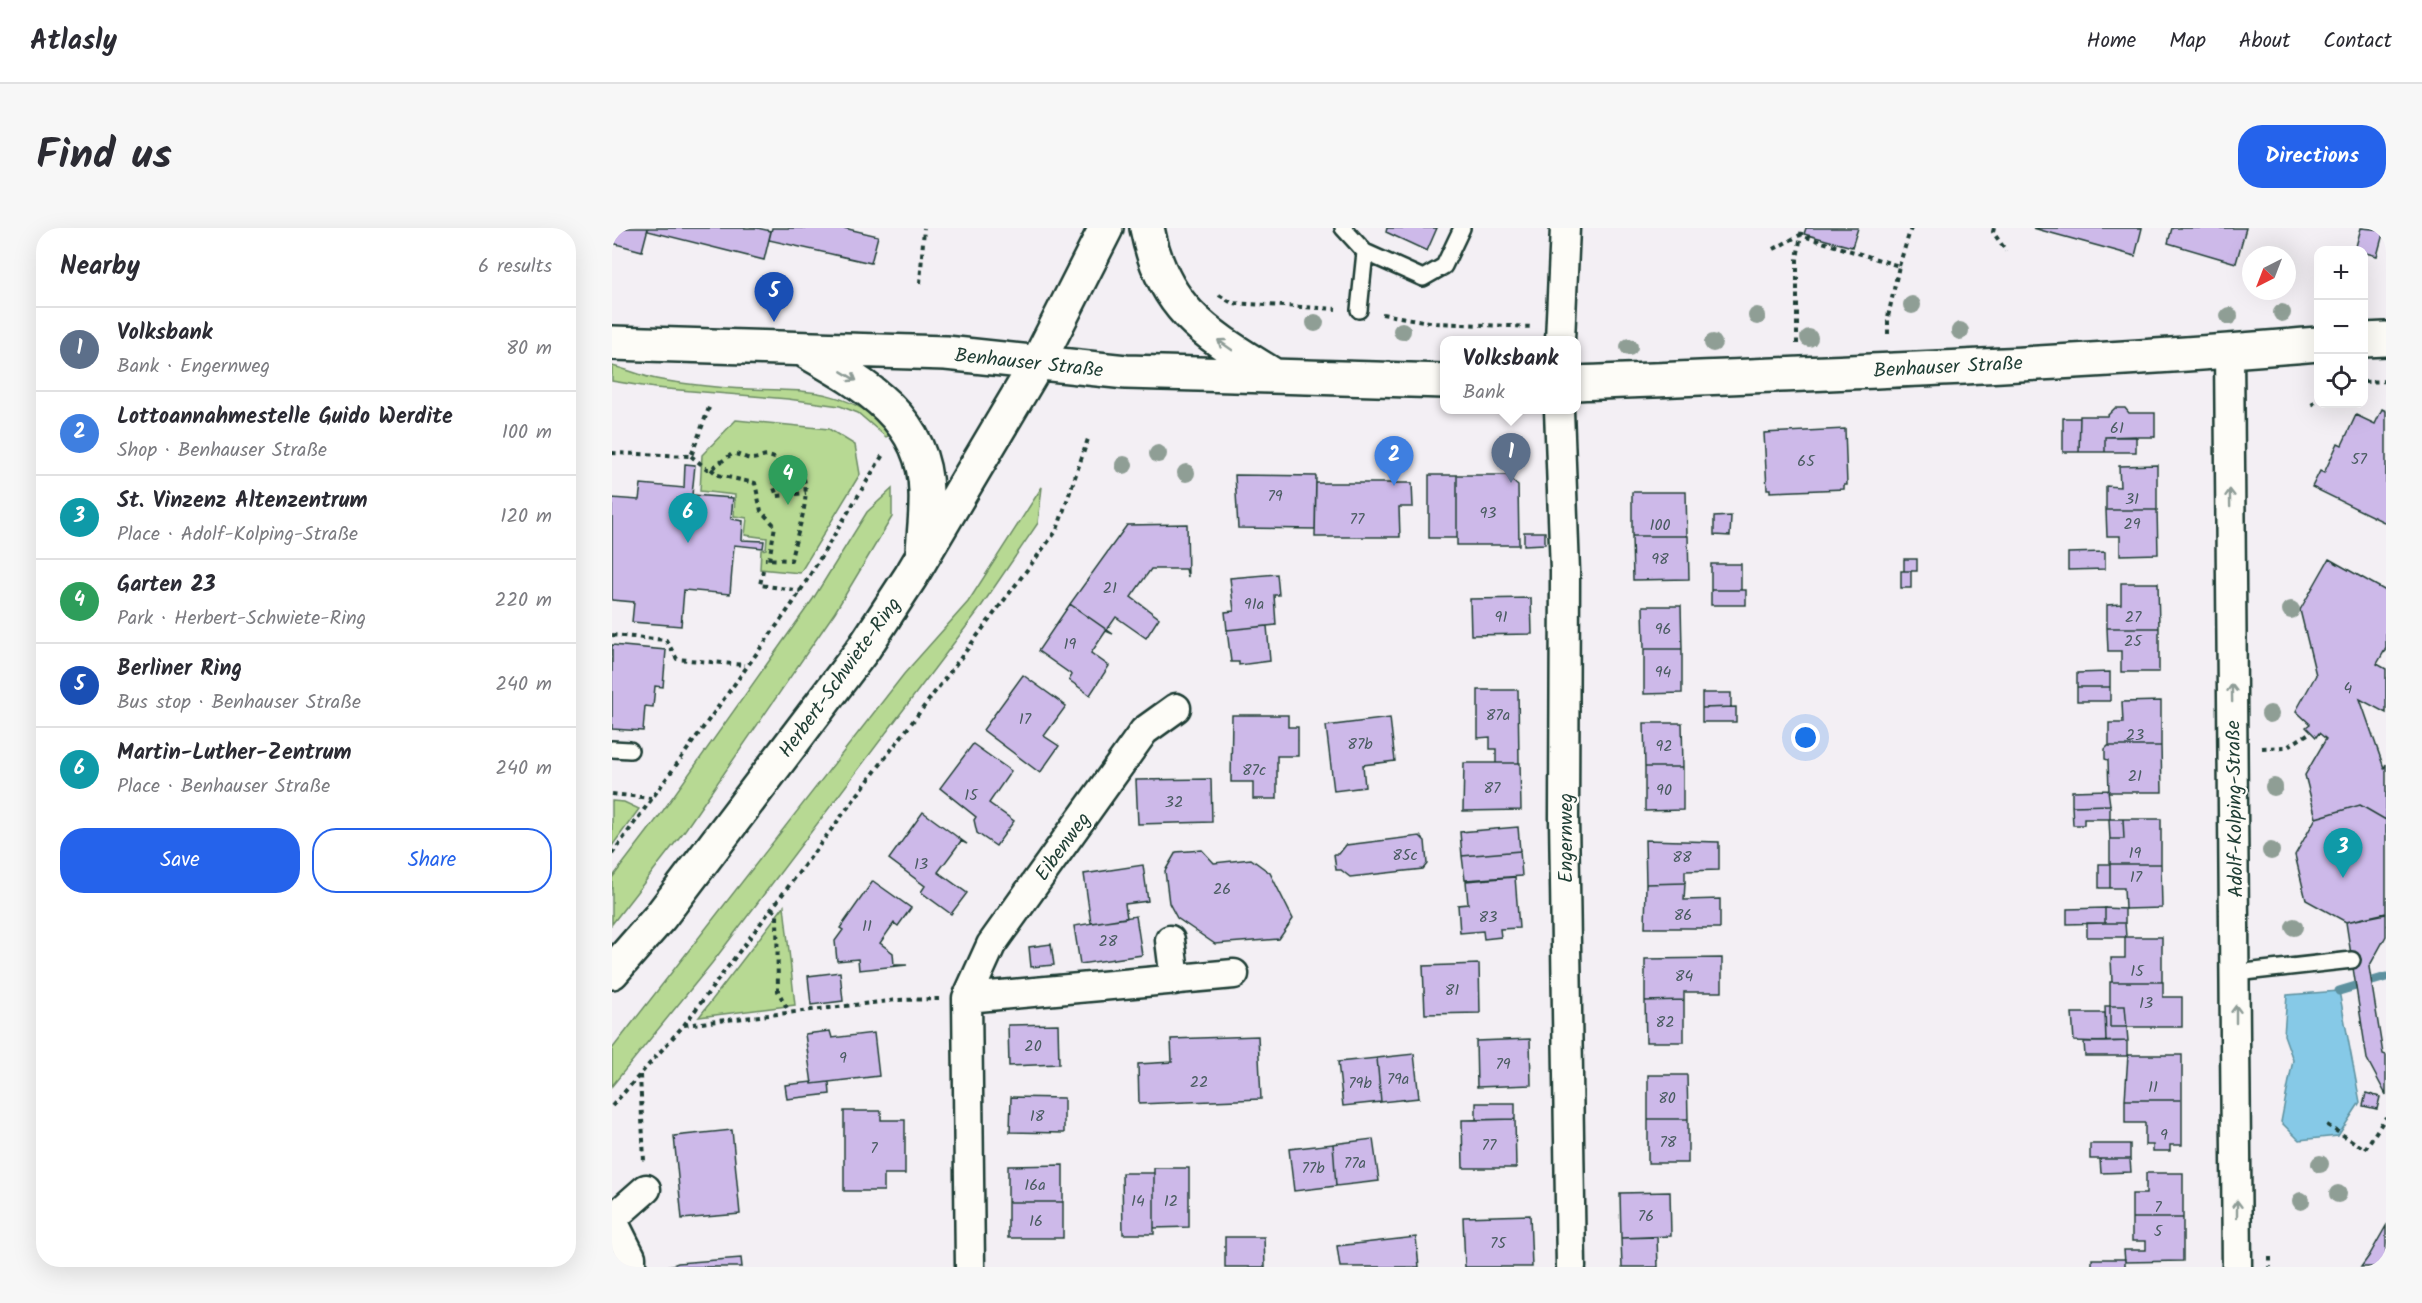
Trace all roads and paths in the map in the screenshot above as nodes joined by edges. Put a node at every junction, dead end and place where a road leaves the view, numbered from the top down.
1 (924, 228) edge
2 (1106, 228) edge
3 (1147, 228) edge
4 (1343, 228) edge
5 (1462, 228) edge
6 (1565, 228) edge
7 (1802, 228) edge
8 (1911, 228) edge
9 (1994, 228) edge
10 (1800, 235) junction
11 (1774, 249) dead end
12 (2006, 251) dead end
13 (1365, 252) junction
14 (1899, 266) junction
15 (921, 283) dead end
16 (1359, 310) dead end
17 (1560, 336) edge
18 (2386, 339) edge
19 (2368, 340) edge
20 (612, 343) edge
21 (2314, 344) edge
22 (798, 347) junction
23 (2229, 351) junction
24 (1038, 362) junction
25 (1888, 369) junction
26 (1798, 374) junction
27 (1274, 376) junction
28 (1440, 381) edge
29 (2386, 381) edge
30 (2368, 382) edge
31 (1581, 383) edge
32 (710, 405) dead end
33 (1559, 414) edge
34 (1089, 439) dead end
35 (884, 452) dead end
36 (612, 453) edge
37 (691, 456) junction
38 (781, 463) junction
39 (711, 469) junction
40 (806, 493) junction
41 (923, 556) junction
42 (763, 570) dead end
43 (801, 591) junction
44 (612, 635) edge
45 (746, 665) junction
46 (1176, 708) dead end
47 (2311, 732) dead end
48 (612, 748) edge
49 (630, 750) dead end
50 (2233, 750) junction
51 (612, 794) edge
52 (652, 798) junction
53 (612, 854) edge
54 (772, 909) junction
55 (1170, 940) dead end
56 (2352, 960) dead end
57 (612, 972) edge
58 (2236, 973) junction
59 (1234, 974) dead end
60 (1175, 980) junction
61 (967, 998) junction
62 (789, 1012) junction
63 (684, 1025) junction
64 (640, 1075) junction
65 (612, 1106) edge
66 (2386, 1117) edge
67 (2327, 1125) dead end
68 (646, 1189) joint
69 (631, 1267) edge
70 (970, 1267) edge
71 (1571, 1267) edge
72 (2237, 1267) edge

1 - 15 path
2 - 24 main road, Herbert-Schwiete-Ring
27 -> 3 main road
4 - 13 lane
5 - 13 lane
6 - 17 street
7 - 10 path
8 - 14 path
9 - 12 path
10 - 11 path
10 - 14 path
10 - 26 path
13 - 16 lane
14 - 25 path
18 - 19 main road
20 - 22 main road, Benhauser Straße
21 - 23 main road, Benhauser Straße
22 - 24 main road, Benhauser Straße
22 -> 41 main road
23 - 25 main road, Benhauser Straße
50 -> 23 street, Adolf-Kolping-Straße
24 - 27 main road, Benhauser Straße
24 - 41 main road, Herbert-Schwiete-Ring
25 - 26 main road, Benhauser Straße
26 - 31 main road, Benhauser Straße
27 - 28 main road, Benhauser Straße
29 - 30 path
32 - 37 path
33 - 71 street, Engernweg
34 - 54 path
35 - 43 path
36 - 37 path
37 - 39 path
38 - 39 path
38 - 40 path
38 - 40 path
39 - 40 path
41 - 57 main road, Herbert-Schwiete-Ring
42 - 43 path
43 - 45 path
44 - 45 path
45 - 52 path
46 - 61 street, Eibenweg
47 - 50 path
48 - 49 lane
50 - 58 street, Adolf-Kolping-Straße
51 - 52 path
52 - 53 path
54 - 62 path
54 - 63 path
55 - 60 street
56 - 58 lane
72 -> 58 street, Adolf-Kolping-Straße
59 - 60 street
60 - 61 street
61 - 62 path
61 - 70 street, Eibenweg
62 - 63 path
63 - 64 path
64 - 65 path
64 - 68 path
66 - 67 path
68 - 69 street

